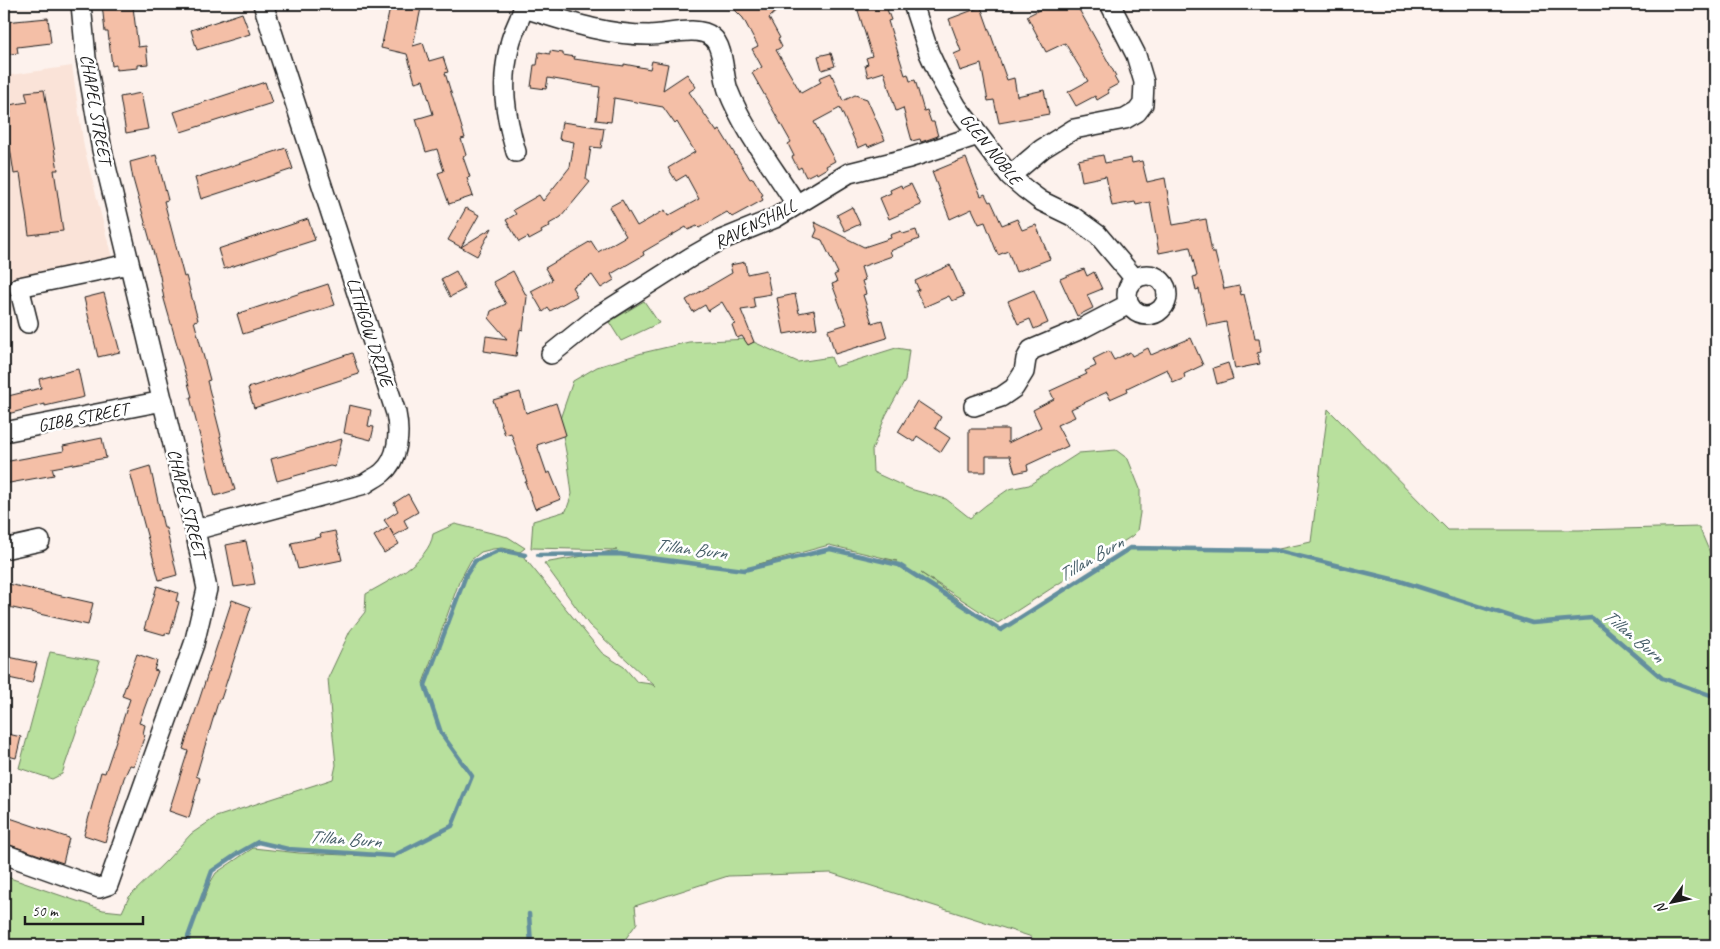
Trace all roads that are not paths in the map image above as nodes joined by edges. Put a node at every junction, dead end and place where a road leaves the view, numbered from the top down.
1 (81, 4) edge
2 (264, 4) edge
3 (913, 4) edge
4 (1110, 4) edge
5 (524, 6) edge
6 (978, 135) junction
7 (516, 152) dead end
8 (1010, 176) junction
9 (796, 204) junction
10 (129, 264) junction
11 (1135, 279) junction
12 (1129, 304) junction
13 (28, 323) dead end
14 (552, 354) dead end
15 (163, 401) junction
16 (974, 406) dead end
17 (4, 432) edge
18 (195, 530) junction
19 (40, 541) dead end
20 (4, 549) edge
21 (4, 854) edge

1 - 10 street, CHAPEL STREET
2 - 18 street, LITHGOW DRIVE
3 - 6 street, GLEN NOBLE
4 - 8 street
5 - 7 street
5 - 9 street
6 - 8 street, GLEN NOBLE
6 - 9 street, RAVENSHALL
8 - 11 street, GLEN NOBLE
9 - 14 street, RAVENSHALL
10 - 13 street
10 - 15 street, CHAPEL STREET
11 - 12 street
11 - 12 street
12 - 16 street
15 - 17 street, GIBB STREET
15 - 18 street, CHAPEL STREET
18 - 21 street, CHAPEL STREET
19 - 20 street

